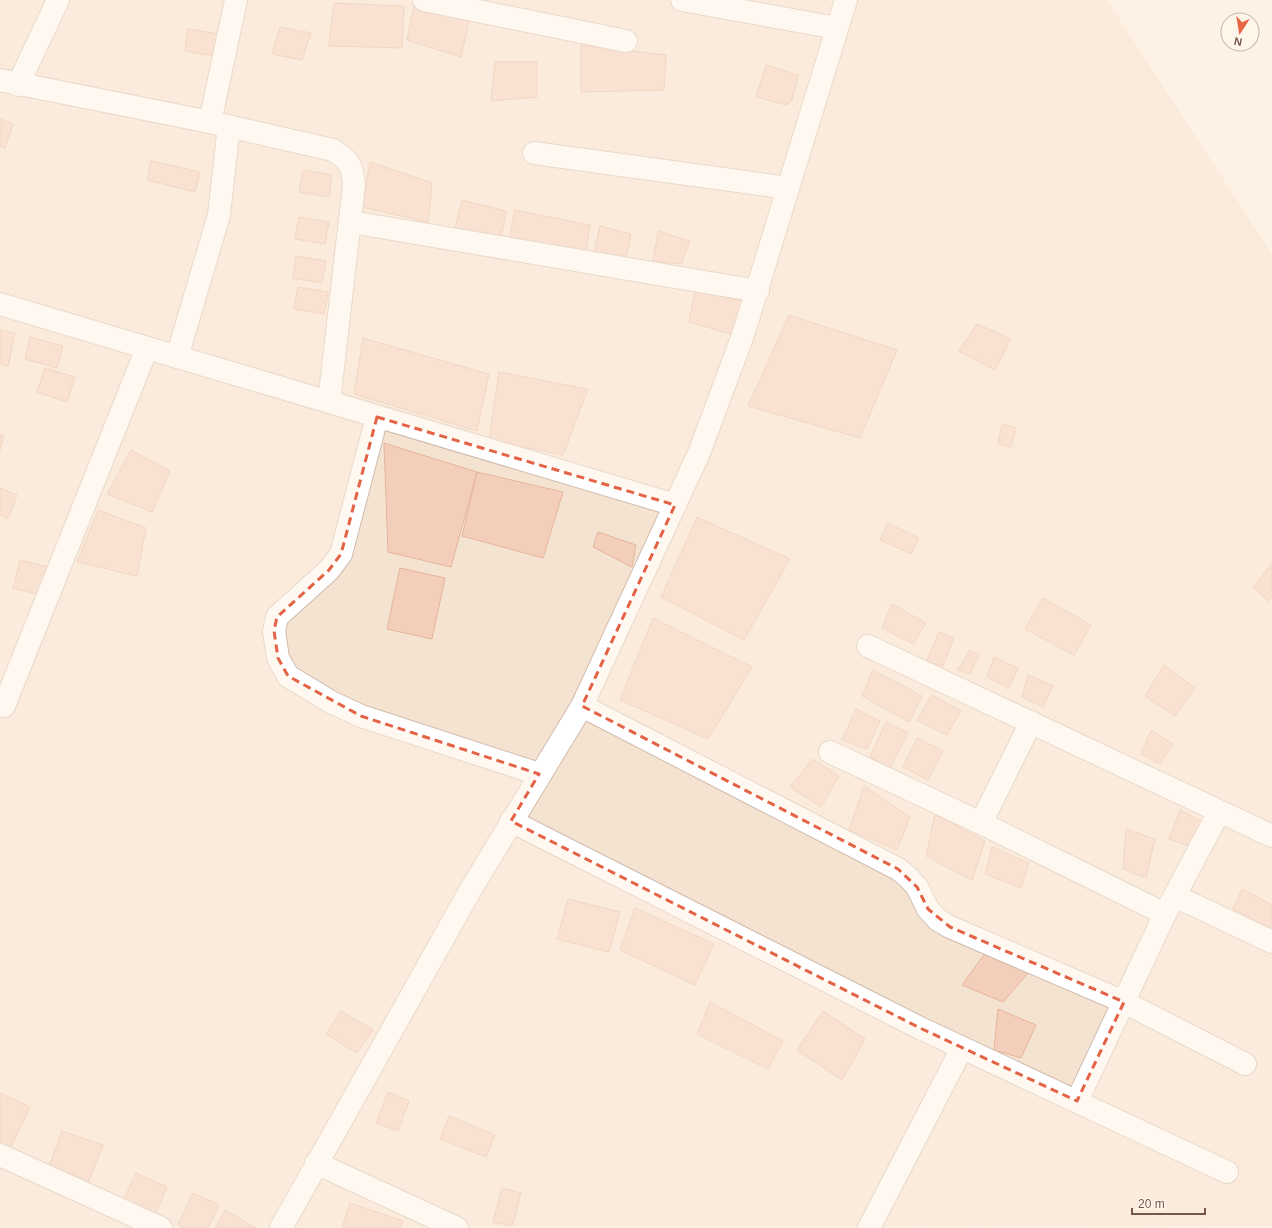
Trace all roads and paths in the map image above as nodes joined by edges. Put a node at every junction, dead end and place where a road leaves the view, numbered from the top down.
1 (58, 0) edge
2 (236, 0) edge
3 (424, 0) edge
4 (682, 0) edge
5 (846, 0) edge
6 (475, 5) edge
7 (837, 28) junction
8 (626, 41) dead end
9 (9, 83) edge
10 (220, 124) junction
11 (534, 153) dead end
12 (788, 188) junction
13 (351, 222) junction
14 (758, 291) junction
15 (0, 304) edge
16 (147, 348) junction
17 (177, 357) junction
18 (329, 402) junction
19 (377, 417) junction
20 (675, 505) junction
21 (868, 646) dead end
22 (4, 706) dead end
23 (582, 706) junction
24 (1031, 722) junction
25 (830, 752) dead end
26 (539, 774) junction
27 (1219, 812) junction
28 (511, 821) junction
29 (981, 822) junction
30 (1272, 836) edge
31 (1170, 905) junction
32 (1272, 942) edge
33 (1124, 1002) junction
34 (962, 1048) junction
35 (1245, 1064) dead end
36 (1077, 1102) junction
37 (0, 1155) edge
38 (316, 1163) junction
39 (1227, 1172) dead end
40 (161, 1228) edge
41 (280, 1228) edge
42 (457, 1228) edge
43 (869, 1228) edge

1 - 9 street
2 - 10 street
3 - 6 street
4 - 7 street
5 - 7 street
6 - 8 street
7 - 12 street
9 - 10 street
10 - 13 street
10 - 17 street
11 - 12 street
12 - 14 street
13 - 14 street
13 - 18 street
14 - 20 street
15 - 16 street
16 - 17 street
16 - 22 street
17 - 18 street
18 - 19 street
19 - 20 street
19 - 26 street
20 - 23 street
21 - 24 street
23 - 26 street
23 - 33 street
24 - 27 street
24 - 29 street
25 - 29 street
26 - 28 street
27 - 30 street
27 - 31 street
28 - 34 street
28 - 38 street
29 - 31 street
31 - 32 street
31 - 33 street
33 - 35 street
33 - 36 street
34 - 36 street
34 - 43 street
36 - 39 street
37 - 40 street
38 - 41 street
38 - 42 street

